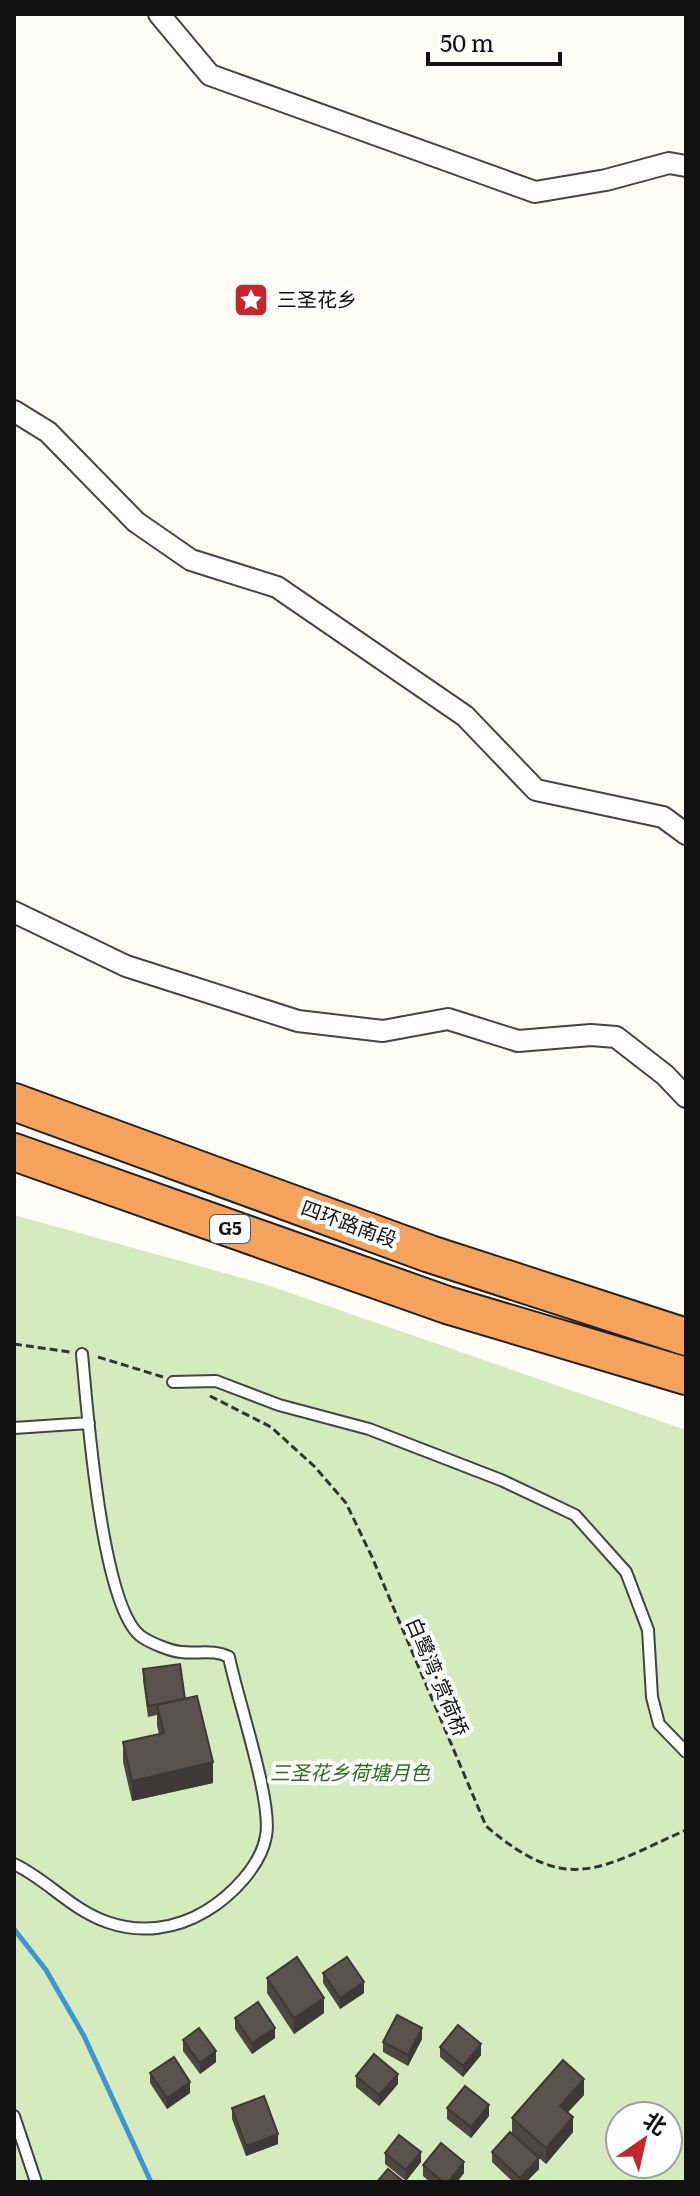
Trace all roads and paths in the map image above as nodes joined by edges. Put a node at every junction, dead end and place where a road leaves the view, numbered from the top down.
1 (159, 14) edge
2 (686, 166) edge
3 (14, 411) edge
4 (686, 834) edge
5 (14, 912) edge
6 (686, 1097) edge
7 (14, 1100) edge
8 (14, 1152) edge
9 (14, 1159) edge
10 (150, 1201) junction
11 (686, 1337) edge
12 (14, 1344) edge
13 (82, 1354) junction
14 (686, 1376) edge
15 (173, 1382) junction
16 (89, 1423) junction
17 (14, 1428) edge
18 (686, 1752) edge
19 (686, 1830) edge
20 (14, 1864) edge
21 (14, 2116) edge
22 (36, 2182) edge

1 - 2 street
3 - 4 street
5 - 6 street
7 - 11 highway, 四环路南段 / G5
8 - 10 highway, G5
9 - 10 highway
10 - 14 highway, G5
12 - 13 path, 白鹭湾·赏荷桥
13 - 15 path, 白鹭湾·赏荷桥
13 - 16 lane
15 - 18 lane
15 - 19 path, 白鹭湾·赏荷桥
16 - 17 lane
16 - 20 lane
21 - 22 lane

